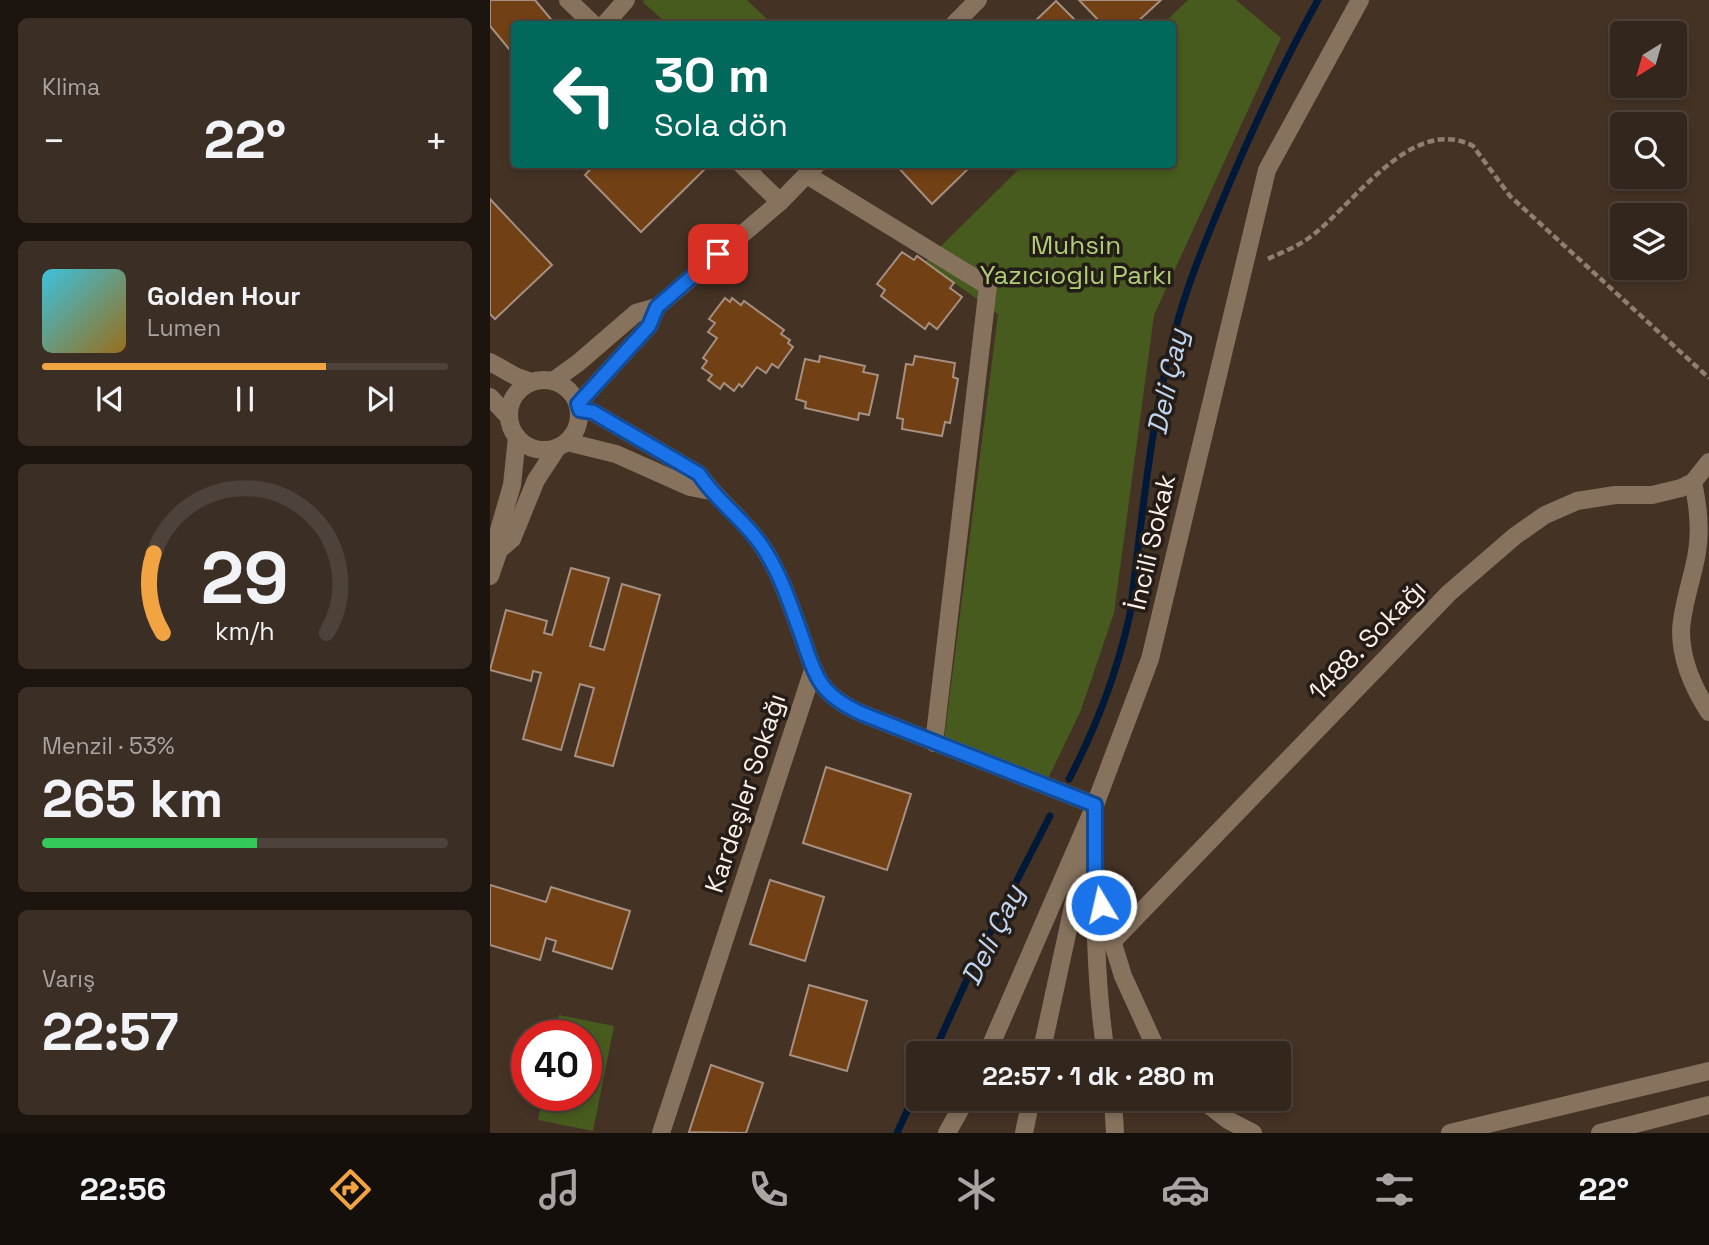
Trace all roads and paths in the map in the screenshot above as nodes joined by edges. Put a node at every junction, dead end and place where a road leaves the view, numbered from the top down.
1 (568, 0) edge
2 (626, 0) edge
3 (978, 0) edge
4 (1360, 0) edge
5 (590, 21) edge
6 (608, 21) edge
7 (957, 21) edge
8 (745, 168) edge
9 (812, 170) edge
10 (780, 202) junction
11 (1243, 271) junction
12 (657, 307) junction
13 (490, 362) edge
14 (1709, 378) edge
15 (553, 381) junction
16 (532, 382) junction
17 (490, 397) edge
18 (579, 407) junction
19 (509, 417) junction
20 (517, 437) junction
21 (562, 445) junction
22 (1709, 462) edge
23 (1693, 482) junction
24 (710, 491) junction
25 (499, 550) junction
26 (490, 576) edge
27 (813, 670) junction
28 (1709, 712) edge
29 (934, 743) junction
30 (1095, 805) junction
31 (1095, 887) junction
32 (1112, 942) junction
33 (992, 1041) edge
34 (1044, 1041) edge
35 (1104, 1041) edge
36 (1153, 1041) edge
37 (1709, 1071) edge
38 (1709, 1105) edge
39 (959, 1111) edge
40 (1029, 1111) edge
41 (1114, 1111) edge
42 (1216, 1111) edge
43 (661, 1133) edge
44 (947, 1133) edge
45 (1024, 1133) edge
46 (1115, 1133) edge
47 (1253, 1133) edge
48 (1450, 1133) edge
49 (1600, 1133) edge

1 - 5 street
2 - 6 street
3 - 7 street
4 - 11 street, İncili Sokak
8 - 10 street
9 - 10 street
9 - 29 street
10 - 12 street
11 - 14 path
11 - 30 street, İncili Sokak
12 - 15 street
12 - 18 street
13 - 16 street
15 - 16 street
15 - 18 street
16 - 19 street
17 - 19 street
18 - 21 street
18 - 24 street, Kardeşler Sokağı
19 - 20 street
20 - 21 street
20 - 25 street
21 - 24 street, Kardeşler Sokağı
21 - 25 street
22 - 23 street
23 - 28 street
23 - 32 street, 1488. Sokağı
24 - 27 street, Kardeşler Sokağı
25 - 26 street
27 - 29 street
27 - 43 street, Kardeşler Sokağı
29 - 30 street
30 - 31 street
30 - 33 street, İncili Sokak
30 - 34 street
31 - 32 street
31 - 35 street
32 - 36 street
37 - 48 street
38 - 49 street
39 - 44 street
40 - 45 street
41 - 46 street
42 - 47 street

